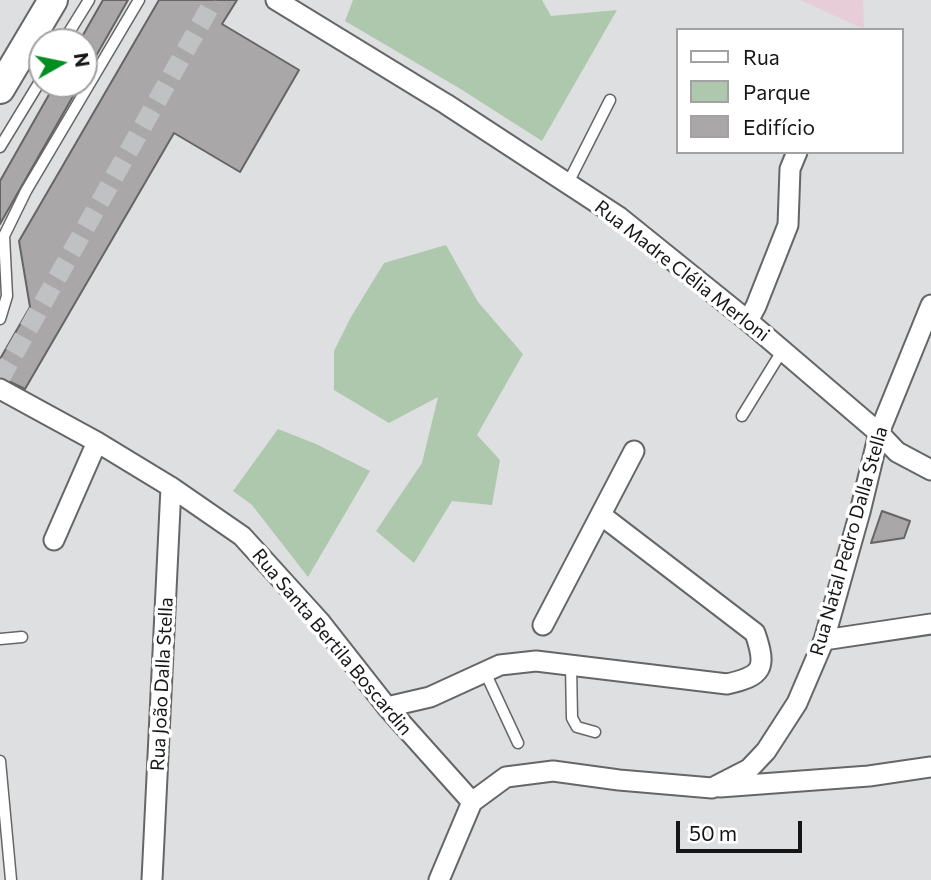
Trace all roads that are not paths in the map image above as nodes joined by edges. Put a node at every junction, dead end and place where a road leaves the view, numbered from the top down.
1 (52, 0) edge
2 (89, 0) edge
3 (139, 0) edge
4 (276, 0) edge
5 (72, 28) edge
6 (0, 89) edge
7 (30, 98) edge
8 (610, 100) dead end
9 (0, 147) edge
10 (796, 154) edge
11 (568, 183) junction
12 (3, 275) edge
13 (931, 305) edge
14 (0, 319) edge
15 (748, 321) junction
16 (782, 351) junction
17 (0, 389) edge
18 (742, 416) dead end
19 (878, 433) junction
20 (97, 442) junction
21 (634, 451) dead end
22 (931, 470) edge
23 (171, 487) junction
24 (601, 515) junction
25 (54, 540) dead end
26 (931, 624) edge
27 (543, 625) dead end
28 (22, 637) dead end
29 (0, 639) edge
30 (824, 640) junction
31 (571, 666) junction
32 (485, 672) junction
33 (387, 708) junction
34 (595, 732) dead end
35 (518, 743) dead end
36 (0, 761) edge
37 (931, 768) edge
38 (712, 788) junction
39 (472, 802) junction
40 (11, 880) edge
41 (152, 880) edge
42 (439, 880) edge

1 - 6 main road
2 - 5 lane
3 - 12 lane
4 - 11 street, Rua Madre Clélia Merloni
7 - 9 lane
8 - 11 lane
10 - 15 street
11 - 15 street, Rua Madre Clélia Merloni
12 - 14 lane
13 - 19 street, Rua Natal Pedro Dalla Stella
15 - 16 street, Rua Madre Clélia Merloni
16 - 18 lane
16 - 19 street, Rua Madre Clélia Merloni
17 - 20 street, Rua Santa Bertila Boscardin
19 - 22 street, Rua Madre Clélia Merloni
19 - 30 street, Rua Natal Pedro Dalla Stella
20 - 23 street, Rua Santa Bertila Boscardin
20 - 25 street
21 - 24 street
23 - 33 street, Rua Santa Bertila Boscardin
23 - 41 street, Rua João Dalla Stella
24 - 27 street
24 - 31 street
26 - 30 street
28 - 29 lane
30 - 38 street, Rua Natal Pedro Dalla Stella
31 - 32 street
31 - 34 lane
32 - 33 street
32 - 35 lane
33 - 39 street, Rua Santa Bertila Boscardin
36 - 40 lane
37 - 38 street
38 - 39 street
39 - 42 street

